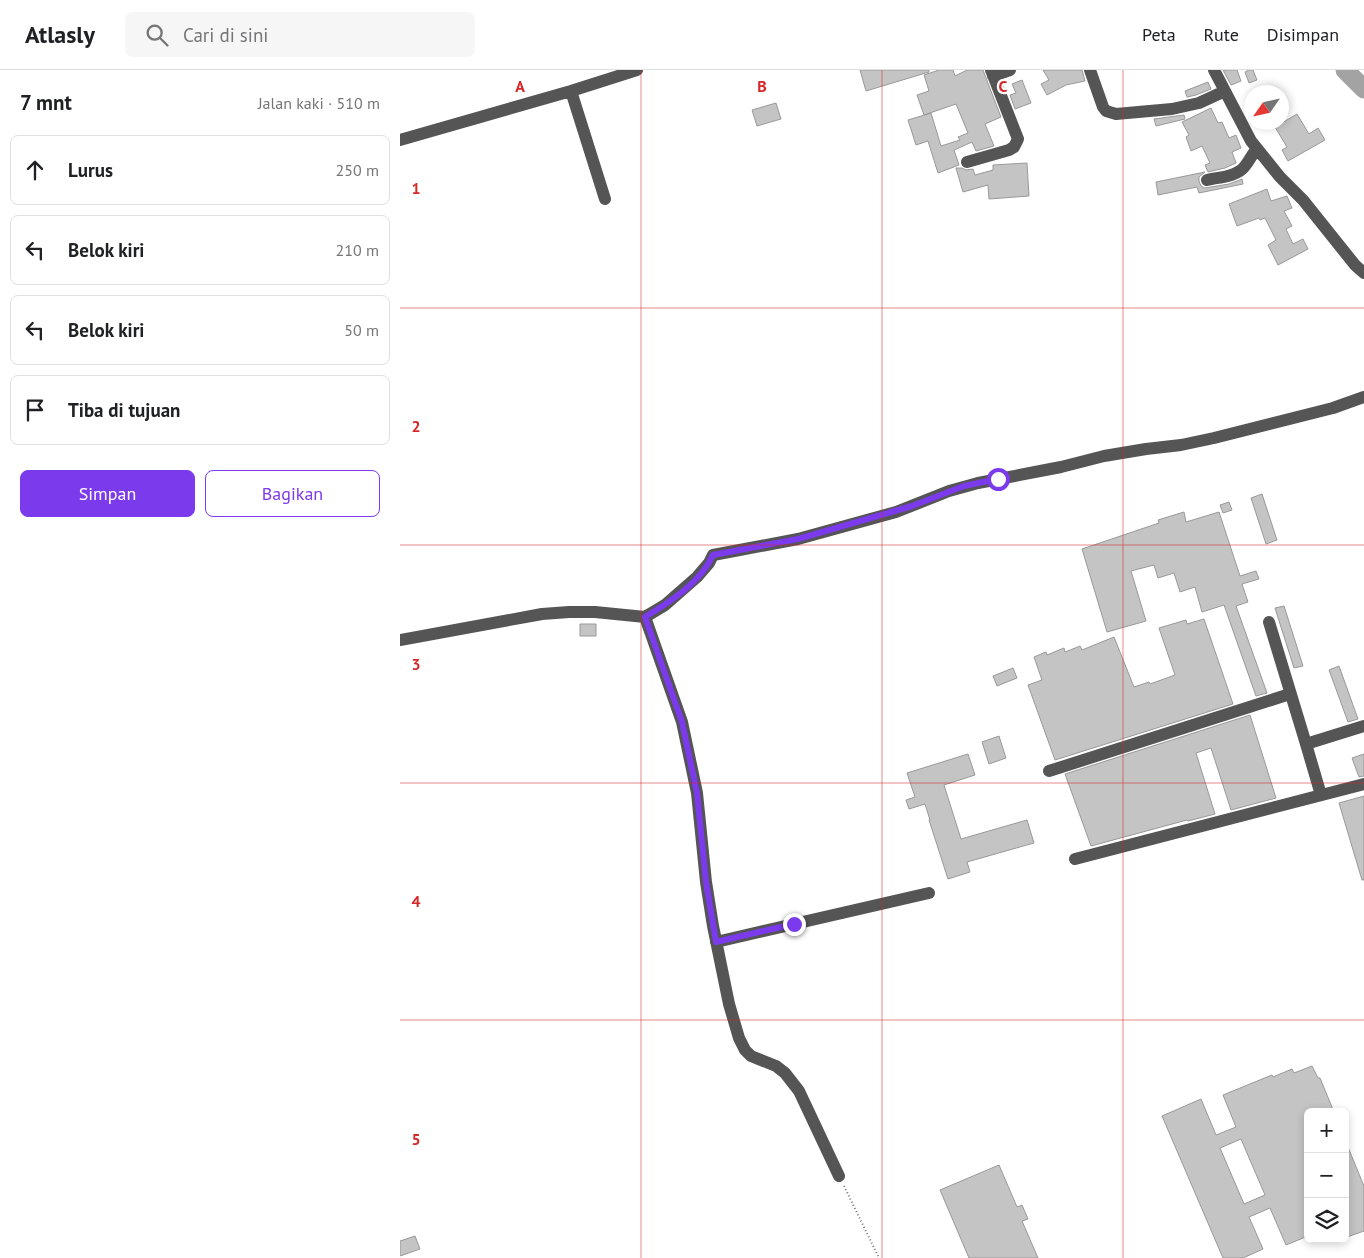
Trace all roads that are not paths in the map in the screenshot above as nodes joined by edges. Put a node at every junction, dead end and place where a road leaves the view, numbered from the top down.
1 (637, 70) edge
2 (1010, 70) edge
3 (1090, 70) edge
4 (1214, 70) edge
5 (992, 73) edge
6 (571, 91) junction
7 (1225, 91) junction
8 (400, 140) edge
9 (1257, 149) junction
10 (967, 162) dead end
11 (1207, 180) dead end
12 (605, 199) dead end
13 (1364, 273) edge
14 (1364, 397) edge
15 (645, 617) junction
16 (1269, 622) dead end
17 (400, 640) edge
18 (1290, 694) junction
19 (1364, 726) edge
20 (1306, 744) junction
21 (1049, 771) dead end
22 (1364, 784) edge
23 (1321, 795) junction
24 (1075, 859) dead end
25 (929, 893) dead end
26 (716, 942) junction
27 (839, 1176) road end

1 - 6 street
2 - 5 street
3 - 7 street
4 - 7 street
5 - 10 street
6 - 8 street
6 - 12 street
7 - 9 street
9 - 11 street
9 - 13 street
14 - 15 street
15 - 17 street
15 - 26 street
16 - 18 street
18 - 20 street
18 - 21 street
19 - 20 street
20 - 23 street
22 - 23 street
23 - 24 street
25 - 26 street
26 - 27 street

